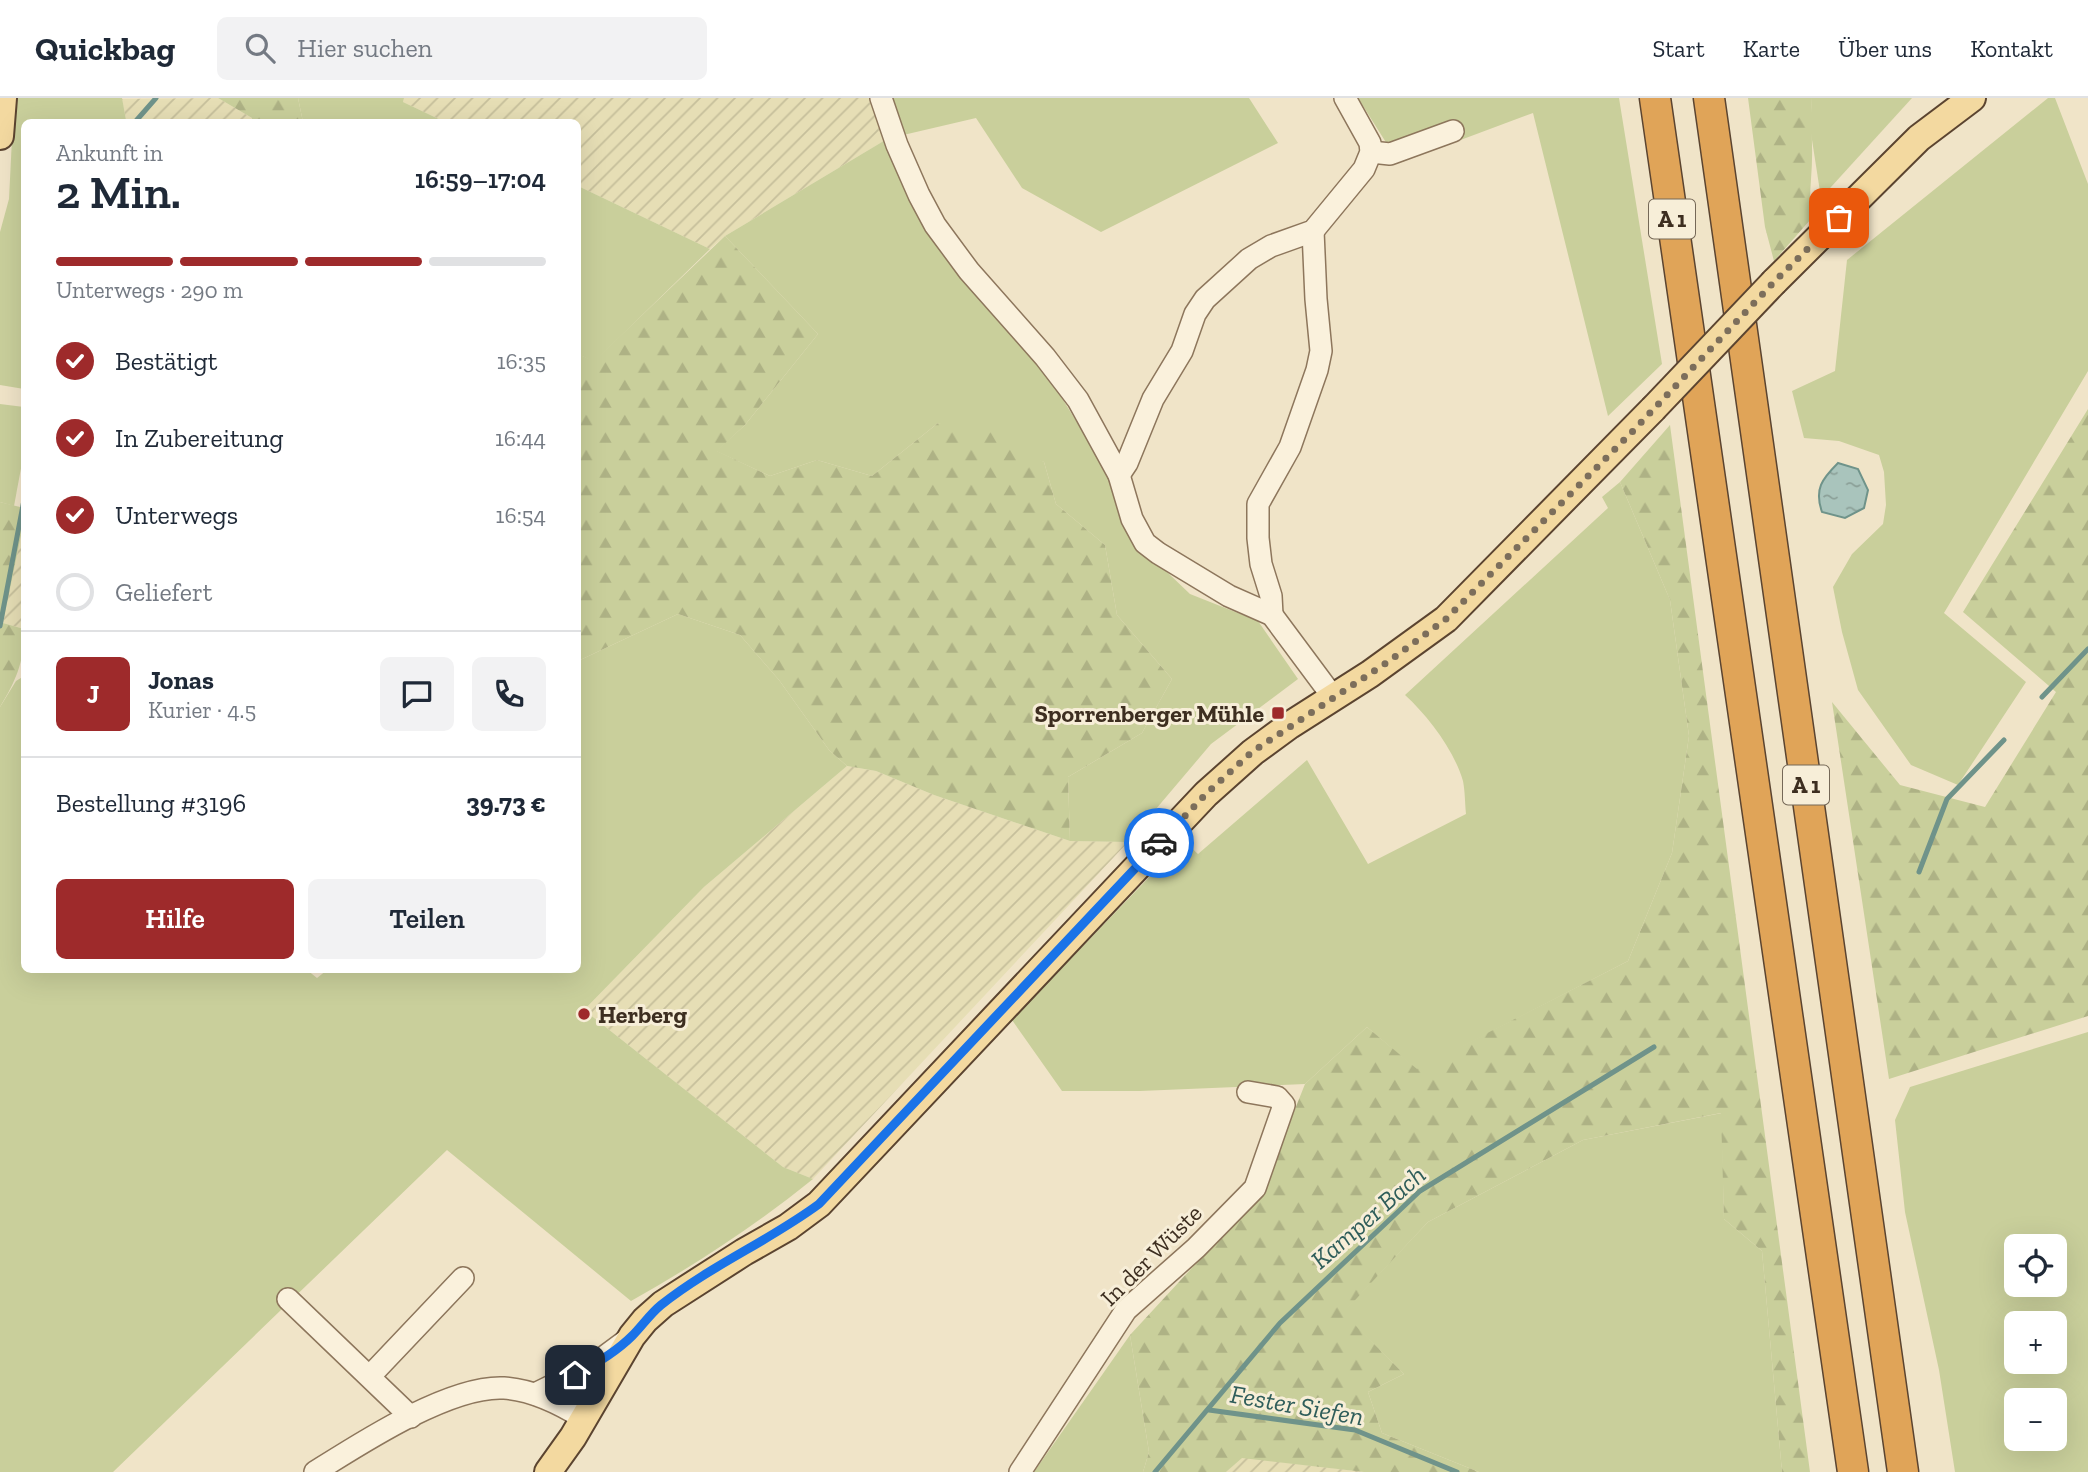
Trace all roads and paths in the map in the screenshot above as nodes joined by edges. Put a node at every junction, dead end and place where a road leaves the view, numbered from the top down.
1 (4, 98) edge
2 (881, 98) edge
3 (1345, 98) edge
4 (1655, 98) edge
5 (1709, 98) edge
6 (1972, 98) edge
7 (1453, 131) dead end
8 (0, 136) edge
9 (1371, 152) junction
10 (1313, 231) junction
11 (1119, 475) junction
12 (1272, 615) junction
13 (1332, 697) junction
14 (1248, 1093) dead end
15 (463, 1278) dead end
16 (288, 1299) dead end
17 (632, 1336) junction
18 (370, 1376) junction
19 (534, 1394) junction
20 (411, 1417) junction
21 (583, 1418) junction
22 (315, 1472) edge
23 (548, 1472) edge
24 (1020, 1472) edge
25 (1853, 1472) edge
26 (1903, 1472) edge

1 - 8 main road
2 - 11 street
3 - 9 street
4 - 25 highway, A 1
5 - 26 highway, A 1
6 - 13 main road, bridge
7 - 9 street
9 - 10 street
10 - 11 street
10 - 12 street
11 - 12 street
12 - 13 street
13 - 17 main road
14 - 24 street, In der Wüste
15 - 18 street
16 - 18 street
17 - 19 street
17 - 21 main road
18 - 20 street
19 - 20 street
19 - 21 street
20 - 22 street
21 - 23 main road

